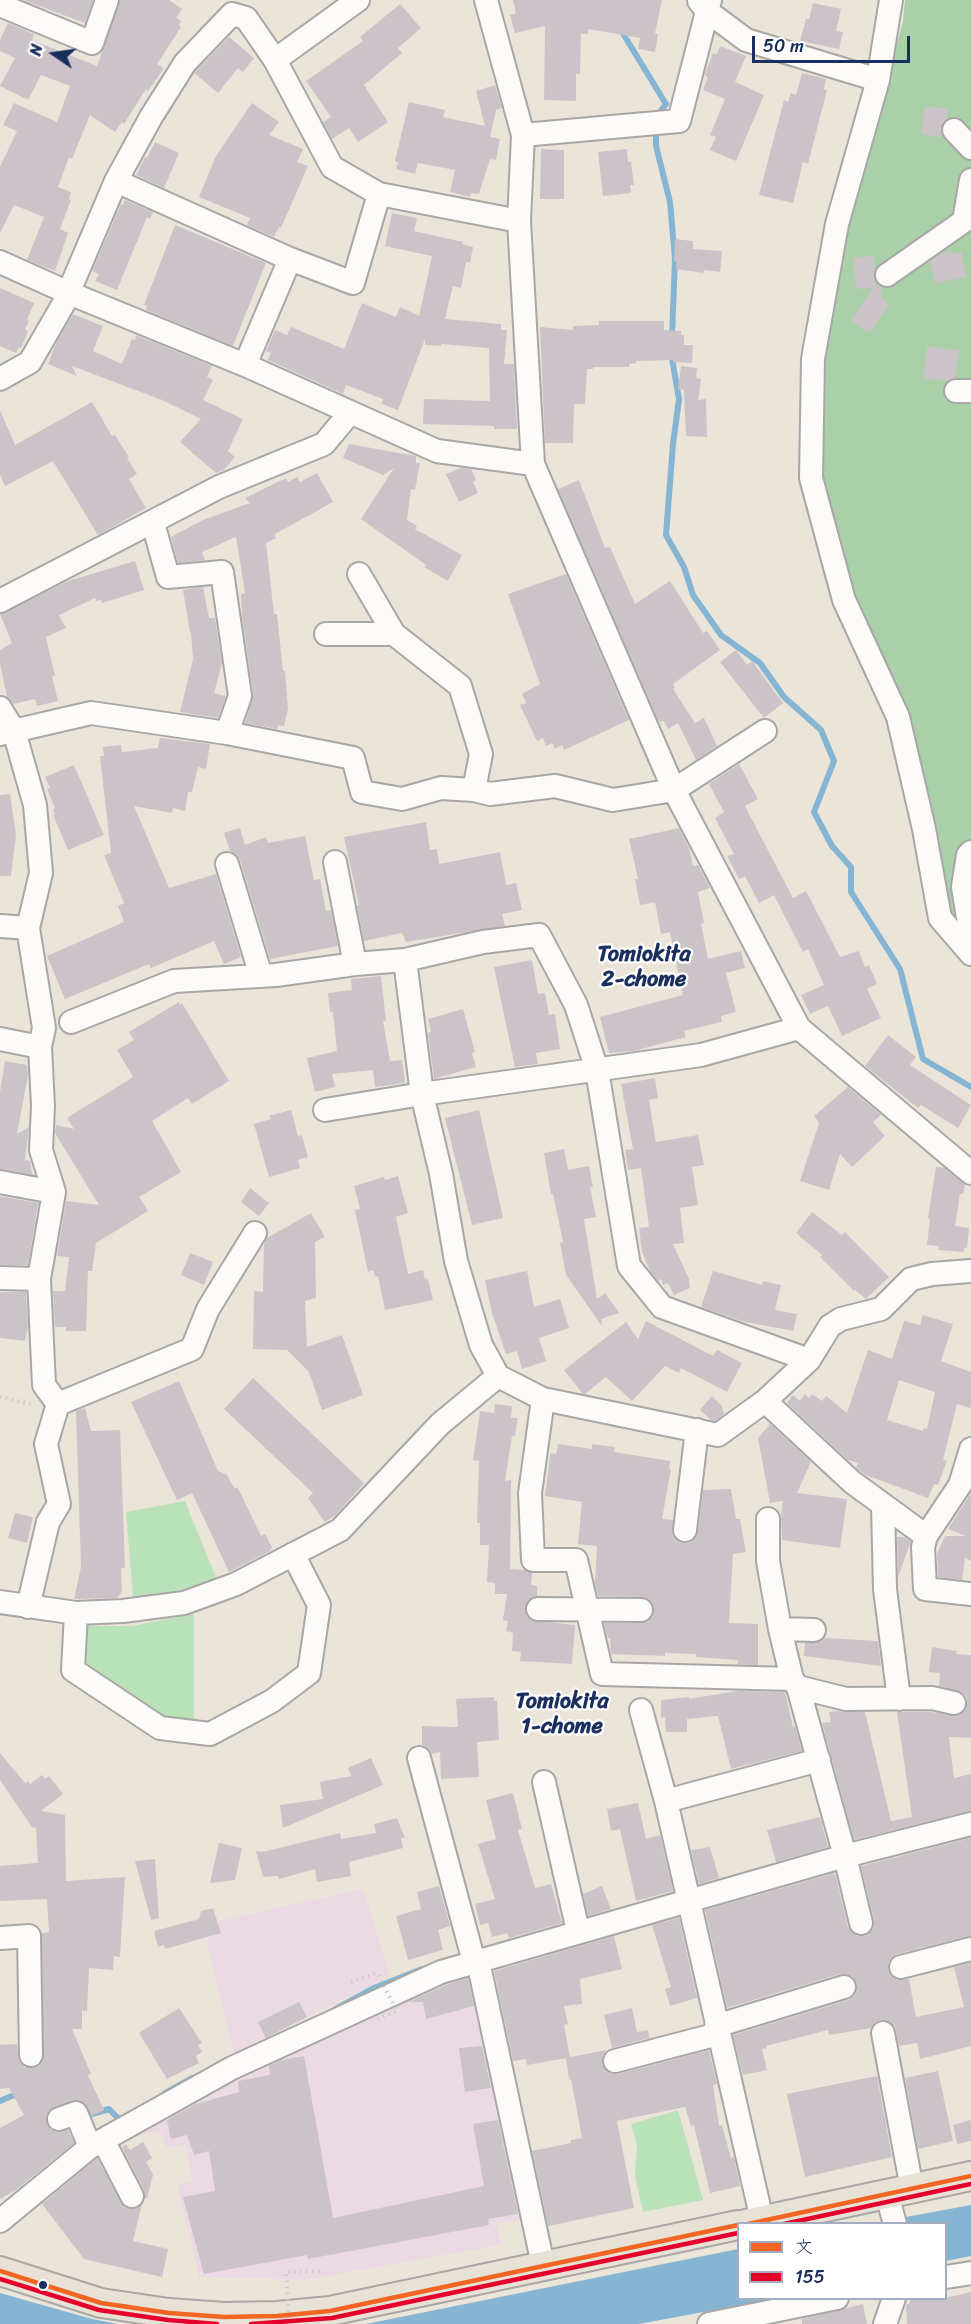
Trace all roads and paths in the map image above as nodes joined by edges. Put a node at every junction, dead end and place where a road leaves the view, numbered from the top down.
1 (107, 0) edge
2 (486, 0) edge
3 (891, 0) edge
4 (356, 1) edge
5 (705, 4) edge
6 (0, 5) edge
7 (275, 60) junction
8 (878, 80) junction
9 (954, 130) dead end
10 (523, 135) junction
11 (971, 148) edge
12 (971, 180) edge
13 (116, 181) junction
14 (379, 194) junction
15 (519, 221) junction
16 (969, 227) edge
17 (290, 259) junction
18 (0, 262) edge
19 (887, 275) dead end
20 (69, 293) junction
21 (245, 366) junction
22 (0, 379) edge
23 (349, 414) junction
24 (533, 465) junction
25 (153, 523) junction
26 (359, 574) dead end
27 (0, 602) edge
28 (326, 634) dead end
29 (394, 634) junction
30 (0, 708) edge
31 (765, 731) dead end
32 (7, 733) edge
33 (227, 733) junction
34 (674, 789) junction
35 (474, 790) junction
36 (971, 852) edge
37 (335, 862) dead end
38 (227, 864) dead end
39 (0, 926) edge
40 (28, 928) junction
41 (971, 936) edge
42 (971, 954) edge
43 (405, 960) junction
44 (355, 964) junction
45 (261, 976) junction
46 (71, 1022) dead end
47 (799, 1028) junction
48 (0, 1039) edge
49 (40, 1047) junction
50 (597, 1070) junction
51 (422, 1094) junction
52 (325, 1110) dead end
53 (971, 1173) edge
54 (0, 1182) edge
55 (54, 1192) junction
56 (255, 1233) dead end
57 (970, 1271) edge
58 (0, 1278) edge
59 (39, 1279) junction
60 (809, 1360) junction
61 (498, 1376) junction
62 (543, 1399) junction
63 (765, 1401) junction
64 (58, 1404) junction
65 (697, 1430) junction
66 (971, 1449) edge
67 (883, 1505) junction
68 (768, 1519) dead end
69 (686, 1530) dead end
70 (926, 1536) junction
71 (293, 1554) junction
72 (971, 1594) edge
73 (0, 1602) edge
74 (28, 1607) junction
75 (538, 1609) dead end
76 (588, 1610) junction
77 (641, 1610) dead end
78 (76, 1613) junction
79 (780, 1629) junction
80 (814, 1630) dead end
81 (795, 1683) junction
82 (899, 1699) junction
83 (954, 1703) dead end
84 (641, 1710) dead end
85 (419, 1758) dead end
86 (819, 1760) junction
87 (544, 1782) dead end
88 (666, 1801) junction
89 (971, 1824) edge
90 (846, 1856) junction
91 (688, 1900) junction
92 (861, 1923) dead end
93 (578, 1931) junction
94 (0, 1938) edge
95 (971, 1949) edge
96 (476, 1961) junction
97 (901, 1967) dead end
98 (351, 1982) dead end
99 (844, 1987) dead end
100 (374, 2020) dead end
101 (717, 2030) junction
102 (883, 2033) dead end
103 (31, 2055) dead end
104 (615, 2061) dead end
105 (59, 2119) dead end
106 (96, 2143) junction
107 (971, 2176) edge
108 (132, 2196) dead end
109 (897, 2206) edge
110 (0, 2221) edge
111 (749, 2222) edge
112 (758, 2222) edge
113 (737, 2225) edge
114 (543, 2265) junction
115 (0, 2271) edge
116 (324, 2271) dead end
117 (971, 2273) edge
118 (947, 2277) edge
119 (828, 2300) edge
120 (893, 2300) edge
121 (224, 2321) edge
122 (723, 2323) edge
123 (289, 2324) edge
124 (885, 2324) edge

1 - 6 street
2 - 10 street
3 - 8 street
4 - 7 street
5 - 8 street
5 - 10 street
7 - 13 street
7 - 14 street
8 - 42 street
9 - 11 street
10 - 15 street
12 - 16 street
13 - 17 street
13 - 20 street
14 - 15 street
14 - 17 street
15 - 24 street
16 - 19 street
17 - 21 street
18 - 20 street
20 - 21 street
20 - 22 street
21 - 23 street
23 - 24 street
23 - 25 street
24 - 34 street
25 - 27 street
25 - 33 street
26 - 29 street
28 - 29 street
29 - 35 street
30 - 32 street
31 - 34 street
32 - 33 street
32 - 40 street
33 - 35 street
34 - 35 street
34 - 47 street
36 - 41 street
37 - 44 street
38 - 45 street
39 - 40 street
40 - 49 street
43 - 44 street
43 - 50 street
43 - 51 street
44 - 45 street
45 - 46 street
47 - 50 street
47 - 53 street
48 - 49 street
49 - 55 street
50 - 51 street
50 - 60 street
51 - 52 street
51 - 61 street
54 - 55 street
55 - 59 street
56 - 64 street
57 - 60 street
58 - 59 street
59 - 64 street
60 - 63 street
61 - 62 street
61 - 71 street
62 - 65 street
62 - 76 street
63 - 65 street
63 - 67 street
64 - 74 street
65 - 69 street
66 - 70 street
67 - 70 street
67 - 82 street
68 - 79 street
70 - 72 street
71 - 78 street
71 - 78 street
73 - 74 street
74 - 78 street
75 - 76 street
76 - 77 street
76 - 81 street
79 - 80 street
79 - 81 street
81 - 82 street
81 - 86 street
82 - 83 street
84 - 88 street
85 - 96 street
86 - 88 street
86 - 90 street
87 - 93 street
88 - 91 street
89 - 90 street
90 - 91 street
90 - 92 street
91 - 93 street
91 - 101 street
93 - 96 street
94 - 103 street
95 - 97 street
96 - 106 street
96 - 114 street
98 - 100 path, bridge
99 - 101 street
101 - 104 street
101 - 111 street
102 - 109 street
105 - 106 street
106 - 108 street
106 - 110 street
107 - 109 main road
109 - 112 main road
113 - 114 main road
114 - 121 main road
115 - 121 main road
116 - 123 path, bridge
117 - 118 street
119 - 122 street
120 - 124 street

